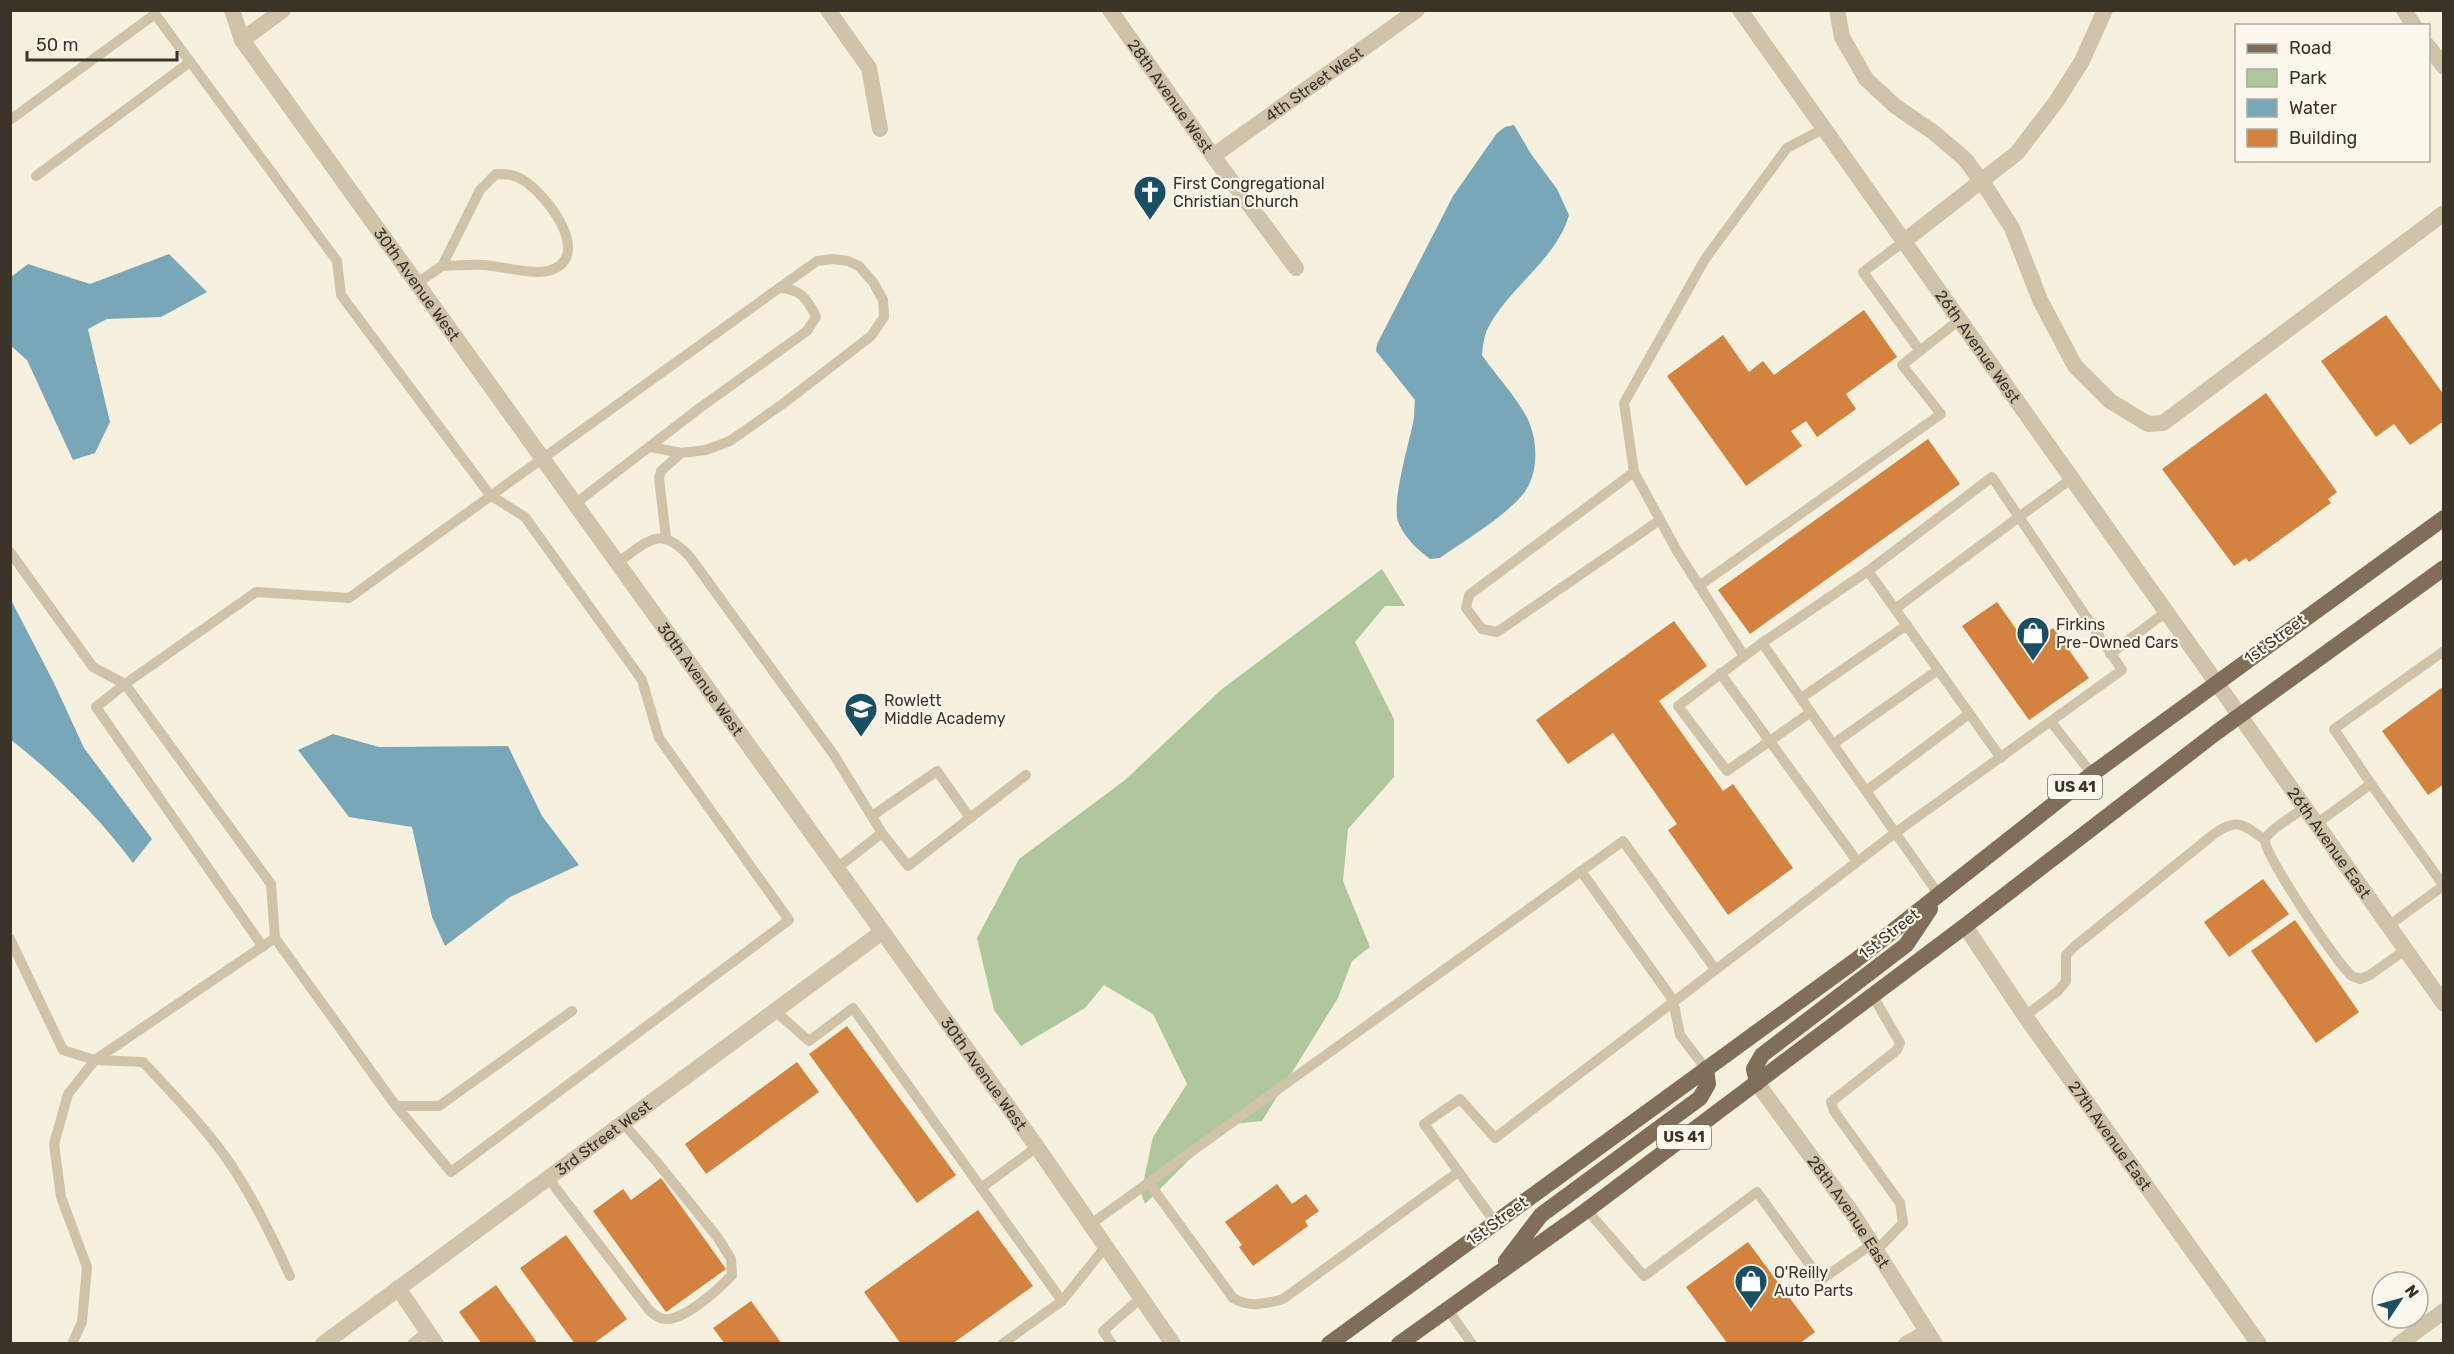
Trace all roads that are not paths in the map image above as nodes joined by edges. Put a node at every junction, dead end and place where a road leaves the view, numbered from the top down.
1 (232, 10) edge
2 (283, 10) edge
3 (828, 10) edge
4 (1110, 10) edge
5 (1417, 10) edge
6 (1740, 10) edge
7 (1837, 10) edge
8 (2105, 10) edge
9 (2404, 10) edge
10 (2413, 24) edge
11 (242, 40) junction
12 (2430, 49) edge
13 (190, 62) junction
14 (2444, 67) edge
15 (10, 120) edge
16 (880, 129) dead end
17 (1823, 129) junction
18 (1213, 156) junction
19 (36, 176) dead end
20 (1982, 182) junction
21 (2444, 213) edge
22 (1903, 242) junction
23 (442, 266) junction
24 (1296, 268) dead end
25 (417, 283) junction
26 (779, 288) junction
27 (1958, 321) junction
28 (1920, 351) junction
29 (651, 447) junction
30 (681, 453) junction
31 (543, 457) junction
32 (1634, 472) junction
33 (2072, 479) junction
34 (490, 495) junction
35 (576, 503) junction
36 (2019, 517) junction
37 (2444, 518) edge
38 (1660, 520) junction
39 (666, 537) junction
40 (10, 552) edge
41 (618, 562) junction
42 (2444, 568) edge
43 (1868, 572) junction
44 (1699, 586) junction
45 (1895, 609) junction
46 (2166, 612) junction
47 (1907, 625) junction
48 (1762, 643) junction
49 (2444, 651) edge
50 (2110, 654) junction
51 (1744, 656) junction
52 (1938, 670) junction
53 (1720, 673) junction
54 (2215, 683) junction
55 (125, 684) junction
56 (1802, 698) junction
57 (1811, 712) junction
58 (1969, 714) junction
59 (2238, 716) junction
60 (2051, 722) junction
61 (1769, 741) junction
62 (1833, 744) junction
63 (2001, 758) junction
64 (2092, 774) junction
65 (1026, 775) dead end
66 (2371, 784) junction
67 (1866, 790) junction
68 (2304, 808) junction
69 (872, 816) junction
70 (970, 818) junction
71 (2316, 824) junction
72 (882, 833) junction
73 (1895, 833) junction
74 (2265, 840) junction
75 (1857, 861) junction
76 (837, 868) junction
77 (1581, 871) junction
78 (2443, 886) edge
79 (1939, 896) junction
80 (1965, 926) junction
81 (2388, 926) junction
82 (882, 932) junction
83 (10, 939) edge
84 (275, 939) junction
85 (263, 947) junction
86 (2405, 950) junction
87 (1715, 969) junction
88 (1873, 996) junction
89 (1673, 1000) junction
90 (2443, 1001) edge
91 (572, 1011) dead end
92 (775, 1011) junction
93 (2025, 1016) junction
94 (95, 1060) junction
95 (1706, 1069) junction
96 (1756, 1083) junction
97 (396, 1106) junction
98 (623, 1123) junction
99 (1037, 1147) junction
100 (1458, 1172) junction
101 (548, 1178) junction
102 (1149, 1183) junction
103 (981, 1188) junction
104 (1587, 1210) junction
105 (1495, 1222) junction
106 (1091, 1224) junction
107 (1106, 1246) junction
108 (1874, 1248) junction
109 (1496, 1274) junction
110 (290, 1276) dead end
111 (398, 1288) junction
112 (1141, 1298) junction
113 (1062, 1301) junction
114 (1447, 1308) junction
115 (2444, 1311) edge
116 (1103, 1332) junction
117 (432, 1337) edge
118 (1931, 1338) edge
119 (72, 1344) edge
120 (323, 1344) edge
121 (412, 1344) edge
122 (1002, 1344) edge
123 (1102, 1344) edge
124 (1112, 1344) edge
125 (1173, 1344) edge
126 (1329, 1344) edge
127 (1399, 1344) edge
128 (1472, 1344) edge
129 (1906, 1344) edge
130 (2259, 1344) edge
131 (2399, 1344) edge

1 - 11 street, 30th Avenue West
2 - 11 street
3 - 16 street
4 - 18 street, 28th Avenue West
5 - 18 street, 4th Street West
6 - 17 street, 26th Avenue West
7 - 20 street
8 - 20 street
9 - 10 street
11 - 25 street, 30th Avenue West
12 - 14 street
13 - 15 lane
13 - 19 lane
13 - 34 lane
17 - 22 street, 26th Avenue West
17 - 32 lane
18 - 24 street, 28th Avenue West
20 - 21 street
20 - 22 street
22 - 27 street, 26th Avenue West
22 - 28 lane
23 - 23 lane
23 - 25 lane
25 - 31 street, 30th Avenue West
26 - 29 lane
26 - 30 lane
26 - 31 lane
27 - 28 lane
27 - 33 street, 26th Avenue West
28 - 44 lane
29 - 30 lane
29 - 35 lane
30 - 39 lane
31 - 34 lane
31 - 35 street, 30th Avenue West
32 - 38 lane
32 - 38 lane
33 - 36 lane
33 - 46 street, 26th Avenue West
34 - 55 lane
34 - 97 lane
35 - 41 street, 30th Avenue West
36 - 43 lane
36 - 45 lane
36 - 50 lane
37 - 54 main road, 1st Street / US 41
38 - 44 lane
39 - 41 lane
39 - 69 lane
40 - 55 lane
41 - 76 street, 30th Avenue West
42 - 59 main road, US 41
43 - 45 lane
43 - 48 lane
44 - 51 lane
45 - 47 lane
46 - 50 lane
46 - 54 street, 26th Avenue West
47 - 52 lane
47 - 56 lane
48 - 51 lane
48 - 56 lane
49 - 66 lane
50 - 60 lane
51 - 53 lane
52 - 58 lane
52 - 62 lane
53 - 61 lane
53 - 61 lane
54 - 59 street, 26th Avenue East
54 - 64 main road, 1st Street / US 41
55 - 84 lane
55 - 85 lane
56 - 57 lane
57 - 61 lane
57 - 62 lane
58 - 63 lane
58 - 67 lane
59 - 68 street, 26th Avenue East
59 - 80 main road, US 41
60 - 63 lane
60 - 64 lane
61 - 75 lane
62 - 67 lane
63 - 73 lane
64 - 79 main road, 1st Street / US 41
65 - 70 lane
66 - 71 lane
66 - 78 lane
67 - 73 lane
68 - 71 street, 26th Avenue East
68 - 74 lane
69 - 70 lane
69 - 72 lane
70 - 72 lane
71 - 81 street, 26th Avenue East
72 - 76 lane
73 - 75 lane
73 - 79 lane
74 - 86 lane
74 - 93 lane
75 - 87 lane
76 - 82 street, 30th Avenue West
77 - 87 lane
77 - 89 lane
77 - 102 lane
78 - 81 lane
79 - 95 main road, 1st Street / US 41
79 - 96 main road
80 - 88 main road, US 41
80 - 93 street, 27th Avenue East
81 - 86 street, 26th Avenue East
82 - 92 street, 3rd Street West
82 - 99 street, 30th Avenue West
83 - 94 lane
84 - 85 lane
84 - 97 lane
85 - 94 lane
86 - 90 street, 26th Avenue East
87 - 89 lane
88 - 96 main road, US 41
88 - 108 lane
89 - 95 lane
89 - 100 lane
91 - 97 lane
92 - 98 street, 3rd Street West
92 - 103 lane
93 - 130 street, 27th Avenue East
94 - 110 lane
94 - 119 lane
95 - 105 main road, 1st Street / US 41
95 - 109 main road
96 - 104 main road, US 41
96 - 108 street, 28th Avenue East
98 - 101 street, 3rd Street West
98 - 101 lane
99 - 103 lane
99 - 106 street, 30th Avenue West
100 - 102 lane
100 - 105 lane
101 - 111 street, 3rd Street West
102 - 106 lane
103 - 113 lane
104 - 108 lane
104 - 109 main road, US 41
105 - 126 main road, 1st Street / US 41
106 - 107 street, 30th Avenue West
107 - 112 street, 30th Avenue West
107 - 113 lane
108 - 118 street, 28th Avenue East
109 - 114 main road, US 41
111 - 117 street
111 - 120 street, 3rd Street West
112 - 116 lane
112 - 125 street, 30th Avenue West
113 - 122 lane
114 - 127 main road, US 41
114 - 128 lane
115 - 131 street
116 - 123 lane
116 - 124 lane
117 - 121 lane
118 - 129 street

